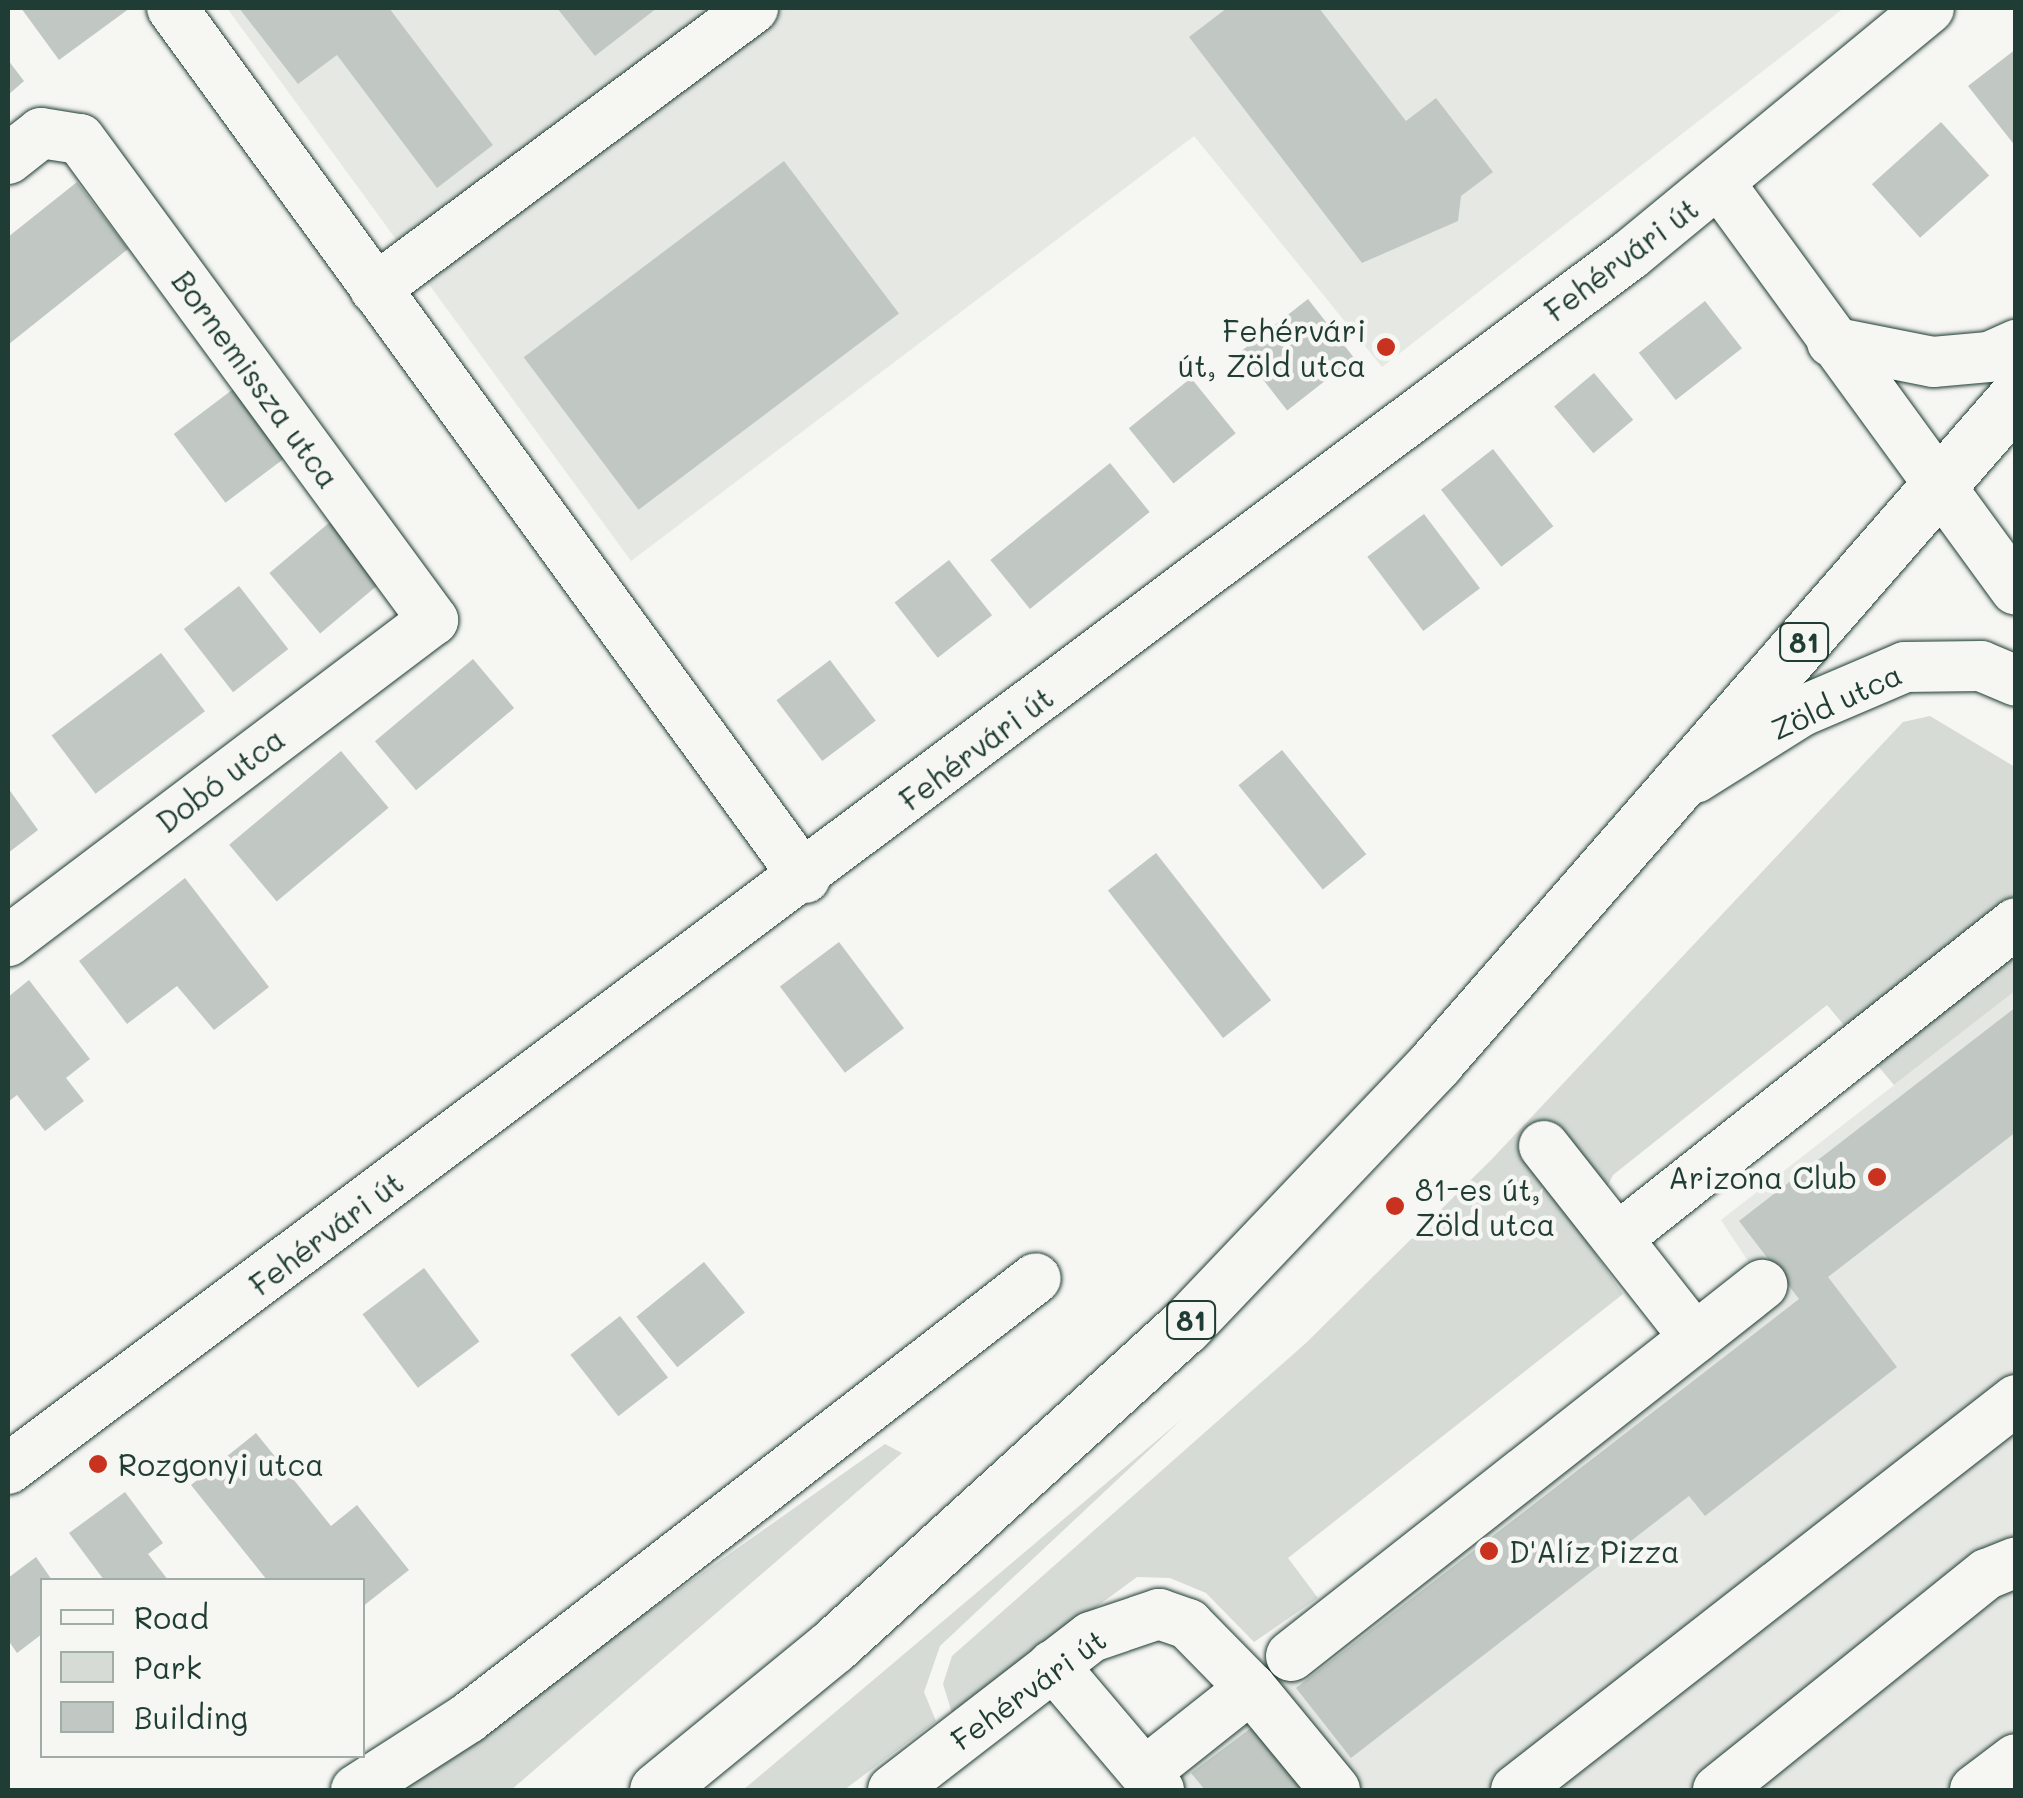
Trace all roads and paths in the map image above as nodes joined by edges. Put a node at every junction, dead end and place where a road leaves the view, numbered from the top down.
1 (172, 8) edge
2 (753, 8) edge
3 (1928, 8) edge
4 (8, 159) edge
5 (1720, 184) junction
6 (375, 289) junction
7 (1832, 342) junction
8 (2016, 344) edge
9 (2016, 397) edge
10 (1938, 490) junction
11 (2016, 590) edge
12 (432, 620) joint
13 (2016, 680) edge
14 (1669, 794) junction
15 (805, 878) junction
16 (2016, 923) edge
17 (8, 941) edge
18 (1544, 1146) dead end
19 (1619, 1237) junction
20 (1036, 1278) dead end
21 (1762, 1285) dead end
22 (1695, 1338) junction
23 (2016, 1400) edge
24 (8, 1470) edge
25 (2016, 1562) edge
26 (1291, 1656) dead end
27 (1053, 1665) junction
28 (1250, 1688) junction
29 (2016, 1759) edge
30 (1152, 1781) edge
31 (356, 1790) edge
32 (656, 1790) edge
33 (893, 1790) edge
34 (1335, 1790) edge
35 (1516, 1790) edge
36 (1718, 1790) edge
37 (1975, 1790) edge

1 - 6 street
2 - 6 street
3 - 5 street, Fehérvári út
4 - 12 street, Bornemissza utca
5 - 7 street
5 - 15 street, Fehérvári út
6 - 15 street
7 - 8 street
7 - 10 street
9 - 10 main road, 81
10 - 11 street
10 - 14 main road, 81
12 - 17 street, Dobó utca
13 - 14 street, Zöld utca
14 - 32 main road, 81
15 - 24 street, Fehérvári út
16 - 19 street
18 - 19 street
19 - 22 street
20 - 31 street
21 - 22 street
22 - 26 street
23 - 35 street
25 - 36 street
27 - 28 street, Fehérvári út
27 - 30 street
27 - 33 street, Fehérvári út
28 - 30 street
28 - 34 street, Fehérvári út
29 - 37 street

